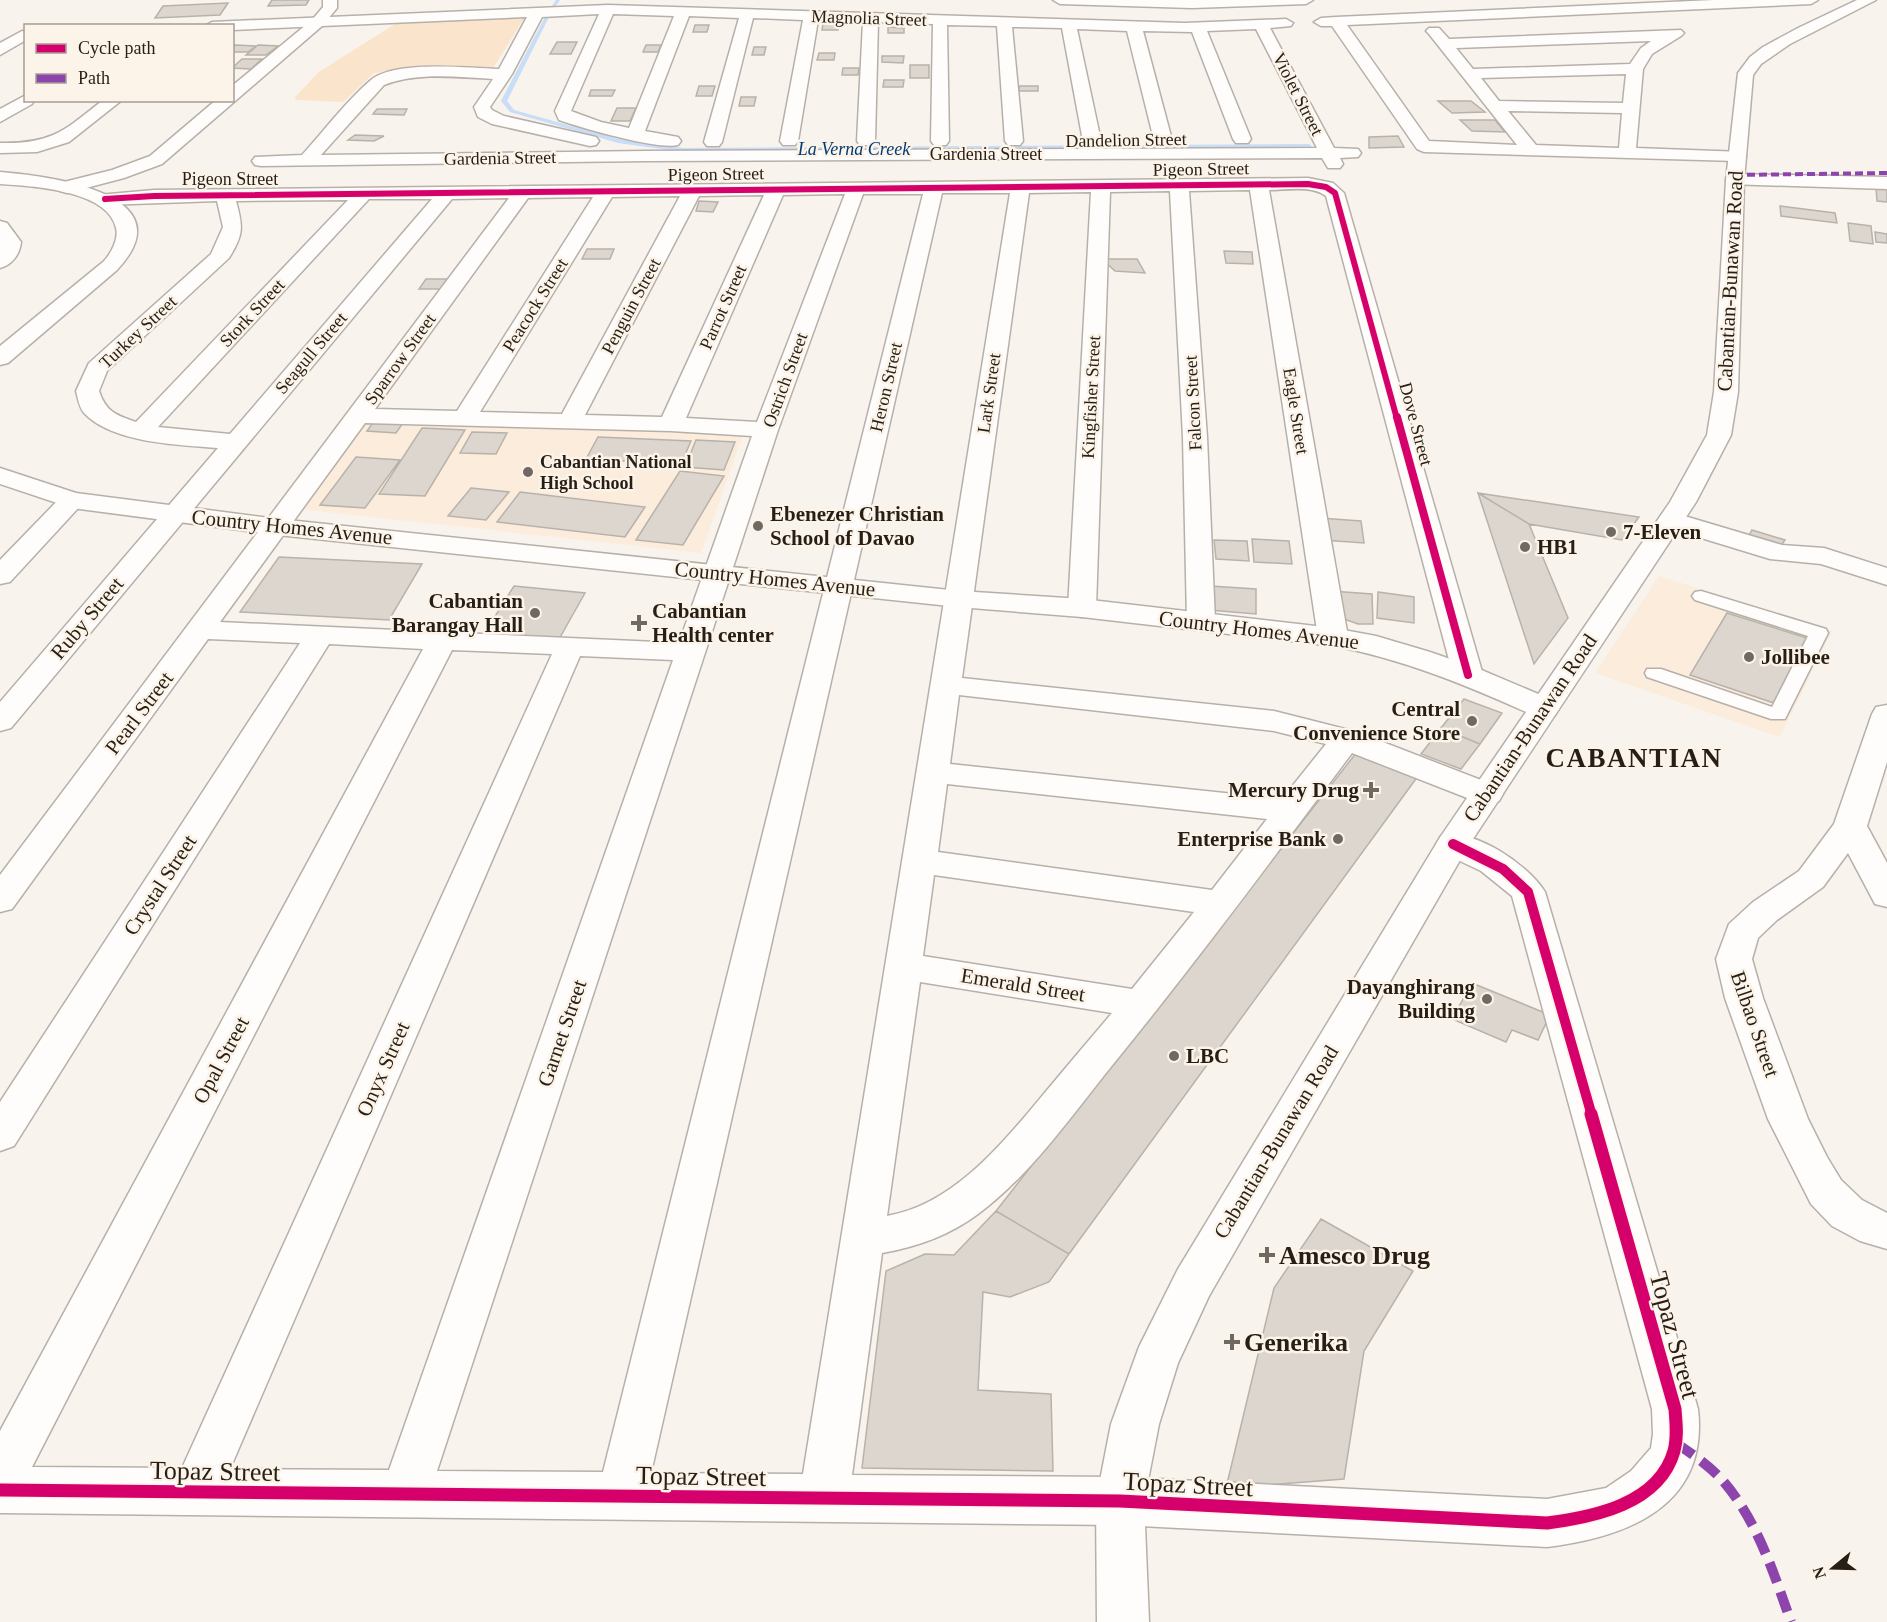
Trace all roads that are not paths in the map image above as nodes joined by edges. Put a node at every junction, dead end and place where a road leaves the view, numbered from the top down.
1 (330, 0) edge
2 (1060, 0) edge
3 (1306, 0) edge
4 (1811, 0) edge
5 (1869, 0) edge
6 (1213, 2) edge
7 (1731, 3) junction
8 (608, 9) junction
9 (683, 12) junction
10 (537, 13) junction
11 (747, 14) junction
12 (811, 16) junction
13 (871, 18) junction
14 (1423, 18) junction
15 (319, 21) junction
16 (940, 21) junction
17 (1004, 23) junction
18 (1286, 23) dead end
19 (234, 25) edge
20 (1069, 25) junction
21 (1261, 25) junction
22 (1134, 27) junction
23 (1198, 28) junction
24 (24, 36) edge
25 (1670, 36) junction
26 (0, 37) edge
27 (1445, 44) junction
28 (0, 50) edge
29 (1635, 69) junction
30 (504, 74) junction
31 (1470, 74) junction
32 (234, 94) edge
33 (24, 101) edge
34 (111, 102) edge
35 (225, 102) edge
36 (1496, 106) junction
37 (1630, 108) junction
38 (0, 117) edge
39 (634, 135) junction
40 (1242, 139) junction
41 (1163, 140) junction
42 (789, 141) junction
43 (866, 141) junction
44 (940, 141) junction
45 (1014, 141) junction
46 (1092, 141) junction
47 (713, 142) junction
48 (0, 148) edge
49 (1530, 150) junction
50 (1328, 152) junction
51 (1627, 152) junction
52 (1352, 153) dead end
53 (647, 156) junction
54 (307, 160) junction
55 (261, 161) dead end
56 (1736, 168) junction
57 (0, 178) edge
58 (1887, 183) edge
59 (1259, 185) junction
60 (1179, 186) junction
61 (67, 187) junction
62 (1020, 187) junction
63 (1101, 187) junction
64 (1326, 187) joint
65 (934, 188) junction
66 (855, 189) junction
67 (692, 190) junction
68 (776, 190) junction
69 (606, 191) junction
70 (523, 192) junction
71 (447, 193) junction
72 (364, 194) junction
73 (226, 196) junction
74 (105, 199) junction
75 (0, 227) edge
76 (0, 262) edge
77 (0, 358) edge
78 (359, 416) junction
79 (464, 419) junction
80 (570, 421) junction
81 (671, 424) junction
82 (766, 430) junction
83 (140, 432) junction
84 (236, 442) junction
85 (1, 476) edge
86 (72, 500) junction
87 (1677, 511) junction
88 (174, 514) junction
89 (278, 527) junction
90 (719, 573) junction
91 (0, 576) edge
92 (1887, 576) edge
93 (839, 586) junction
94 (1701, 596) dead end
95 (959, 599) junction
96 (1082, 608) junction
97 (1201, 621) junction
98 (201, 630) junction
99 (320, 635) junction
100 (1333, 637) junction
101 (442, 640) junction
102 (570, 646) junction
103 (692, 652) junction
104 (1654, 672) dead end
105 (1468, 675) junction
106 (946, 686) junction
107 (1544, 708) junction
108 (1887, 714) edge
109 (0, 721) edge
110 (1346, 739) junction
111 (933, 772) junction
112 (1487, 794) junction
113 (1290, 811) junction
114 (1850, 826) junction
115 (1452, 844) junction
116 (919, 861) junction
117 (1887, 895) edge
118 (0, 900) edge
119 (1220, 903) junction
120 (904, 966) junction
121 (1142, 1004) junction
122 (0, 1135) edge
123 (1887, 1231) edge
124 (863, 1238) junction
125 (0, 1479) edge
126 (0, 1490) edge
127 (196, 1492) junction
128 (405, 1494) junction
129 (621, 1496) junction
130 (824, 1498) junction
131 (1120, 1501) junction
132 (1123, 1622) edge

1 - 15 street
2 - 6 street
3 - 6 street
4 - 7 street
5 - 56 street, Cabantian-Bunawan Road
7 - 14 street
7 - 25 street
8 - 9 street, Magnolia Street
8 - 10 street, Magnolia Street
8 - 39 street, Dandelion Street
9 - 11 street, Magnolia Street
9 - 39 street
10 - 15 street, Magnolia Street
10 - 30 street
11 - 12 street, Magnolia Street
11 - 47 street
12 - 13 street, Magnolia Street
12 - 42 street
13 - 16 street, Magnolia Street
13 - 43 street
14 - 27 street
14 - 49 street
15 - 19 street, Magnolia Street
15 - 32 street
16 - 17 street, Magnolia Street
16 - 44 street
17 - 20 street, Magnolia Street
17 - 45 street
18 - 21 street, Magnolia Street
20 - 22 street, Magnolia Street
20 - 46 street
21 - 23 street, Magnolia Street
21 - 50 street, Violet Street
22 - 23 street, Magnolia Street
22 - 41 street
23 - 40 street
24 - 26 street
24 - 28 street
25 - 27 street
25 - 29 street
27 - 31 street
29 - 31 street
29 - 37 street
30 - 53 street
30 - 54 street
31 - 36 street
33 - 38 street
34 - 48 street
35 - 61 street
36 - 37 street
36 - 49 street
37 - 51 street
39 - 47 street, Dandelion Street
40 - 41 street, Dandelion Street
40 - 50 street, Dandelion Street
41 - 46 street, Dandelion Street
42 - 43 street, Dandelion Street
42 - 47 street, Dandelion Street
43 - 44 street, Dandelion Street
44 - 45 street, Dandelion Street
45 - 46 street, Dandelion Street
49 - 51 street
50 - 52 street, Gardenia Street
50 - 53 street, Gardenia Street
51 - 56 street
53 - 54 street, Gardenia Street
54 - 55 street, Gardenia Street
56 - 58 street
56 - 87 street, Cabantian-Bunawan Road
57 - 61 street
59 - 60 street, Pigeon Street
59 - 64 street, Pigeon Street
59 - 100 street, Eagle Street
60 - 63 street, Pigeon Street
60 - 97 street, Falcon Street
61 - 74 street
62 - 63 street, Pigeon Street
62 - 65 street, Pigeon Street
62 - 95 street, Lark Street
63 - 96 street, Kingfisher Street
64 - 105 street, Dove Street
65 - 66 street, Pigeon Street
65 - 93 street, Heron Street
66 - 68 street, Pigeon Street
66 - 82 street, Ostrich Street
67 - 68 street, Pigeon Street
67 - 69 street, Pigeon Street
67 - 80 street, Penguin Street
68 - 81 street, Parrot Street
69 - 70 street, Pigeon Street
69 - 79 street, Peacock Street
70 - 71 street, Pigeon Street
70 - 78 street, Sparrow Street
71 - 72 street, Pigeon Street
71 - 84 street, Seagull Street
72 - 73 street, Pigeon Street
72 - 83 street, Stork Street
73 - 74 street, Pigeon Street
73 - 83 street, Turkey Street
74 - 77 street
75 - 76 street
78 - 79 street
78 - 89 street, Sparrow Street
79 - 80 street
80 - 81 street
81 - 82 street
82 - 90 street, Ostrich Street
83 - 84 street, Turkey Street
84 - 88 street, Seagull Street
85 - 86 street, Country Homes Avenue
86 - 88 street, Country Homes Avenue
86 - 91 street
87 - 92 street
87 - 107 street, Cabantian-Bunawan Road
88 - 89 street, Country Homes Avenue
88 - 109 street, Ruby Street
89 - 90 street, Country Homes Avenue
89 - 98 street, Pearl Street
90 - 93 street, Country Homes Avenue
90 - 103 street, Garnet Street
93 - 95 street, Country Homes Avenue
93 - 129 street, Heron Street
94 - 104 lane
95 - 96 street, Country Homes Avenue
95 - 106 street, Lark Street
96 - 97 street, Country Homes Avenue
97 - 100 street, Country Homes Avenue
98 - 99 street
98 - 118 street, Pearl Street
99 - 101 street
99 - 122 street, Crystal Street
100 - 105 street, Country Homes Avenue
101 - 102 street
101 - 125 street, Opal Street
102 - 103 street
102 - 127 street, Onyx Street
103 - 128 street, Garnet Street
105 - 107 street, Country Homes Avenue
106 - 110 street
106 - 111 street, Lark Street
107 - 112 street, Cabantian-Bunawan Road
108 - 114 street, Bilbao Street
110 - 112 street
110 - 113 street
111 - 113 street
111 - 116 street, Lark Street
112 - 115 street, Cabantian-Bunawan Road
113 - 119 street
114 - 117 street
114 - 123 street, Bilbao Street
115 - 131 street, Cabantian-Bunawan Road
115 - 131 street, Topaz Street
116 - 119 street
116 - 120 street, Lark Street
119 - 121 street
120 - 121 street, Emerald Street
120 - 124 street, Lark Street
121 - 124 street
124 - 130 street, Lark Street
126 - 127 street, Topaz Street
127 - 128 street, Topaz Street
128 - 129 street, Topaz Street
129 - 130 street, Topaz Street
130 - 131 street, Topaz Street
131 - 132 street, Cabantian-Bunawan Road

